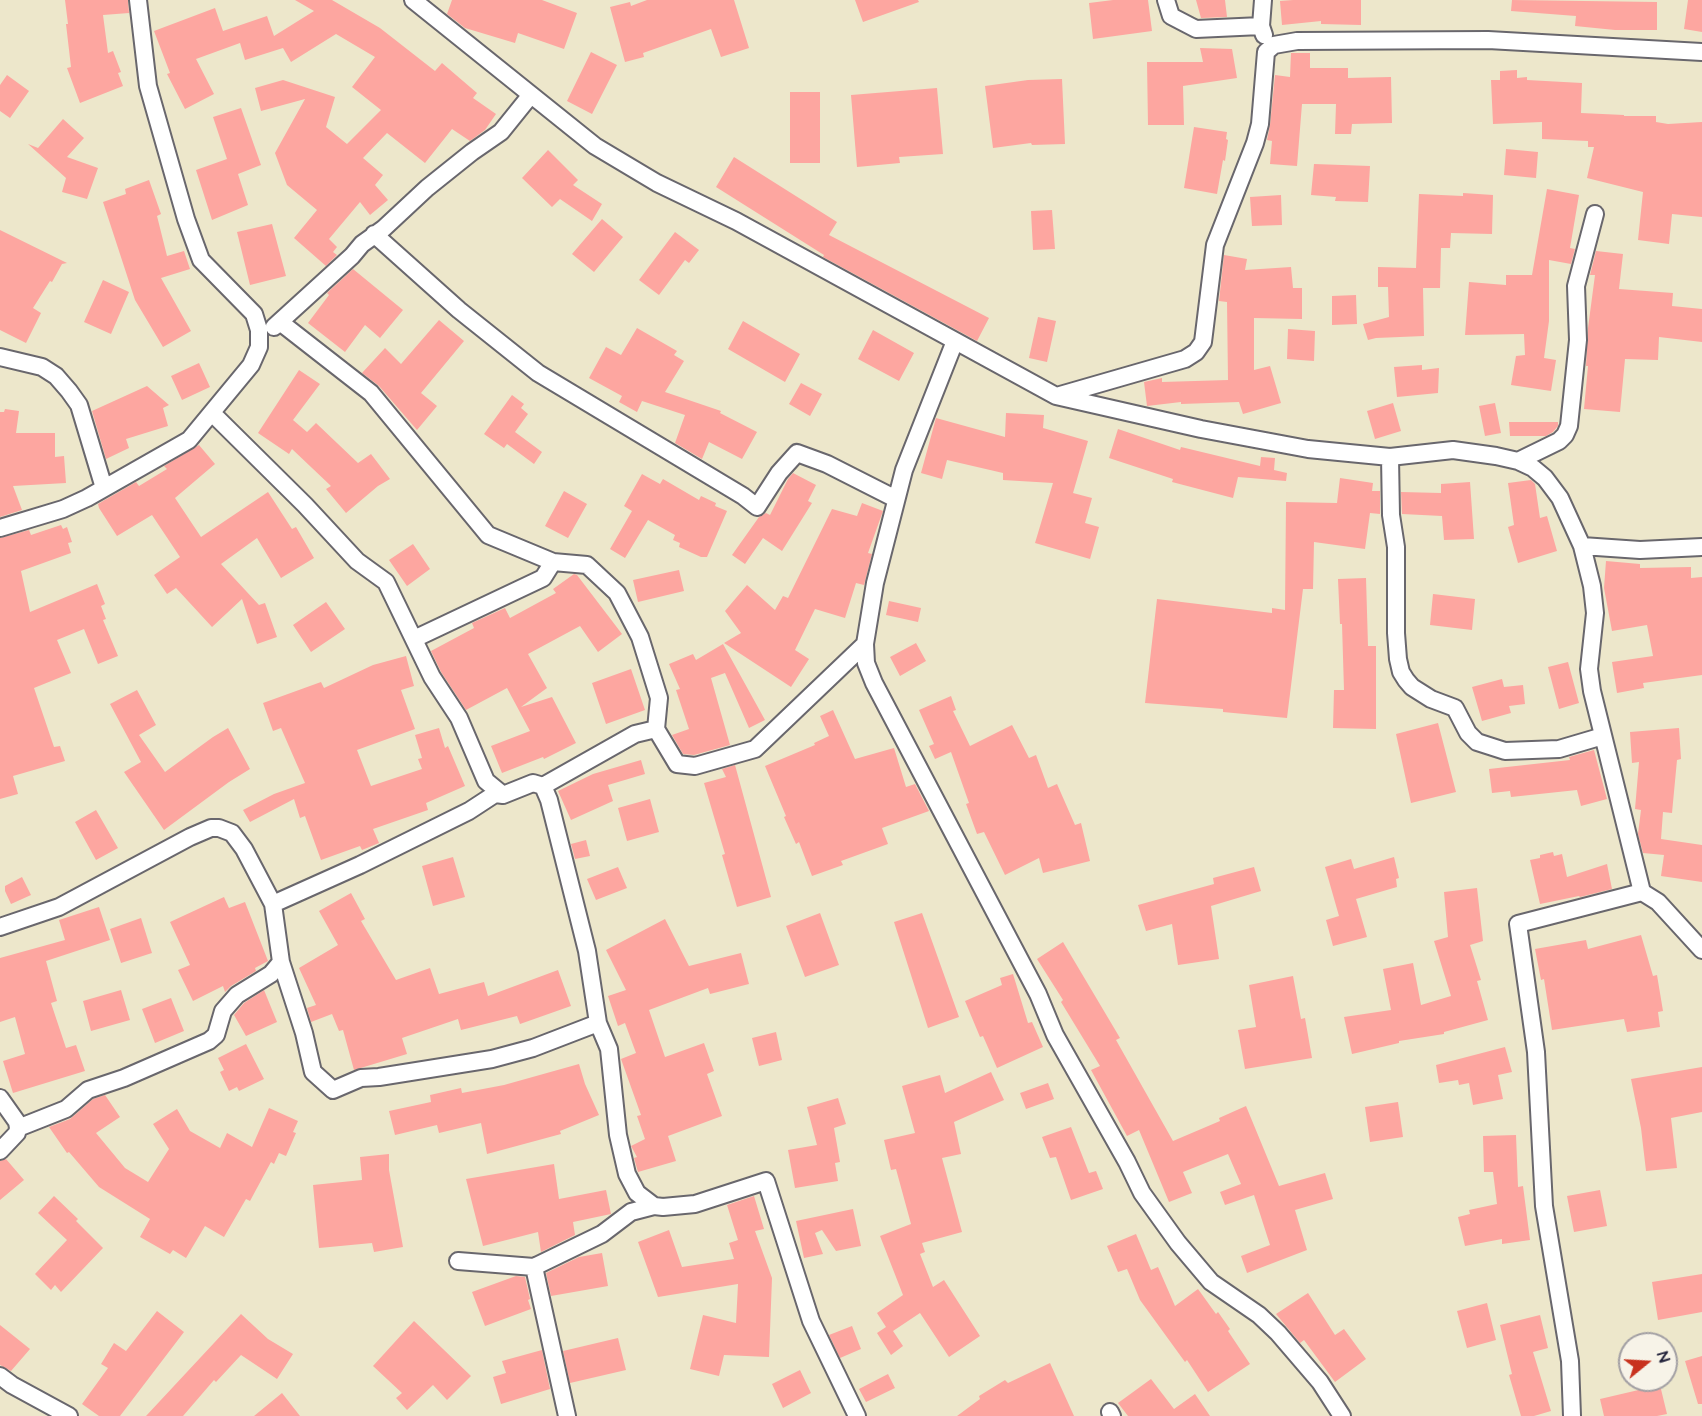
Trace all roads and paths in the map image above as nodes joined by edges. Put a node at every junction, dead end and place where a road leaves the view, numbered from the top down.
1 (138, 0) edge
2 (413, 0) edge
3 (1166, 0) edge
4 (1263, 0) edge
5 (1262, 26) junction
6 (1268, 48) junction
7 (1702, 52) edge
8 (530, 96) junction
9 (1595, 214) dead end
10 (374, 234) junction
11 (280, 322) junction
12 (259, 339) junction
13 (955, 341) junction
14 (0, 357) edge
15 (1056, 396) junction
16 (212, 413) junction
17 (1390, 457) junction
18 (1518, 461) junction
19 (104, 488) junction
20 (897, 499) junction
21 (0, 528) edge
22 (1582, 546) junction
23 (1702, 547) edge
24 (553, 562) junction
25 (414, 639) junction
26 (865, 644) junction
27 (656, 729) junction
28 (1604, 736) junction
29 (543, 786) junction
30 (503, 795) junction
31 (1642, 892) junction
32 (273, 904) junction
33 (0, 927) edge
34 (1702, 950) edge
35 (281, 962) junction
36 (598, 1023) junction
37 (0, 1098) edge
38 (18, 1128) junction
39 (0, 1151) edge
40 (654, 1206) junction
41 (458, 1262) dead end
42 (534, 1267) junction
43 (0, 1376) edge
44 (69, 1416) edge
45 (567, 1416) edge
46 (857, 1416) edge
47 (1342, 1416) edge
48 (1572, 1416) edge

1 - 12 street
2 - 8 street
3 - 5 street
4 - 5 street
5 - 6 street
6 - 7 street
6 - 15 street
8 - 10 street
8 - 13 street
9 - 18 street
10 - 11 street
10 - 20 street
11 - 12 street
11 - 24 street
12 - 16 street
13 - 15 street
13 - 20 street
14 - 19 street
15 - 17 street
16 - 19 street
16 - 25 street
17 - 18 street
17 - 28 street
18 - 22 street
19 - 21 street
20 - 26 street
22 - 23 street
22 - 28 street
24 - 25 street
24 - 27 street
25 - 30 street
26 - 27 street
26 - 47 street
27 - 29 street
28 - 31 street
29 - 30 street
29 - 36 street
30 - 32 street
31 - 34 street
31 - 48 street
32 - 33 street
32 - 35 street
35 - 36 street
35 - 38 street
36 - 40 street
37 - 38 street
38 - 39 street
40 - 42 street
40 - 46 street
41 - 42 street
42 - 45 street
43 - 44 street

